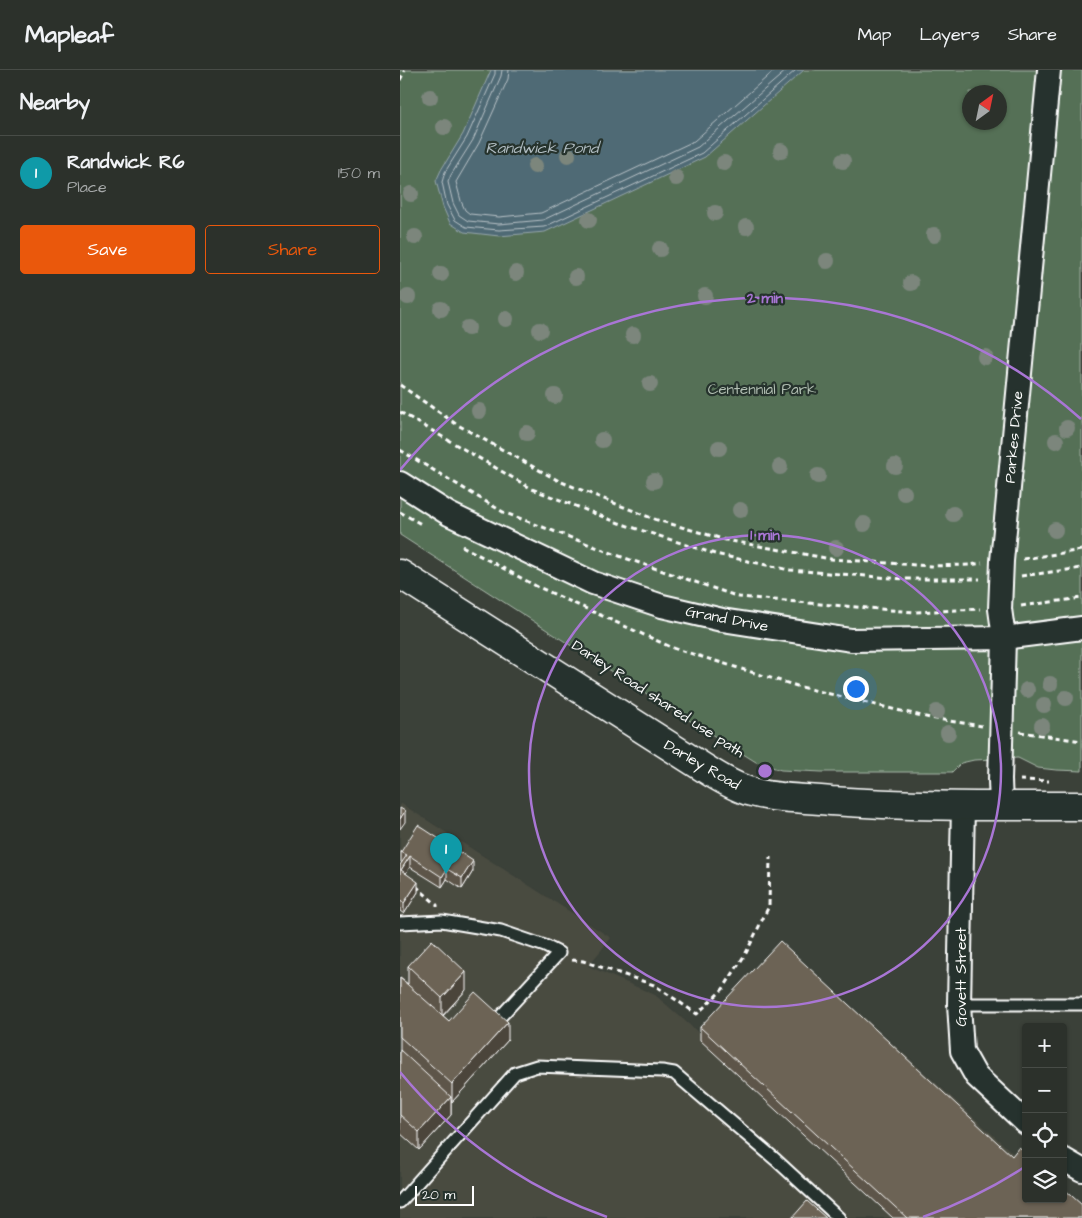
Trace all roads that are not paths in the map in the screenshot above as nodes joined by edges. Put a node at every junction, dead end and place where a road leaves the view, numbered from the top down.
1 (1049, 70) edge
2 (400, 483) edge
3 (400, 574) edge
4 (1082, 628) edge
5 (1004, 638) junction
6 (1001, 793) junction
7 (963, 805) junction
8 (1082, 806) edge
9 (400, 923) edge
10 (959, 1004) junction
11 (1082, 1004) edge
12 (500, 1016) edge
13 (1022, 1119) edge
14 (1067, 1161) edge
15 (1082, 1170) edge
16 (400, 1202) edge
17 (839, 1218) edge

1 - 5 street, Parkes Drive
2 - 5 street, Grand Drive
3 - 7 main road, Darley Road
4 - 5 street, Grand Drive
5 - 6 street, Parkes Drive
6 - 7 main road, Darley Road
6 - 8 main road, Darley Road
7 - 10 street, Govett Street
9 - 12 lane
10 - 11 lane
10 - 13 street, Govett Street
14 - 15 street
16 - 17 lane

